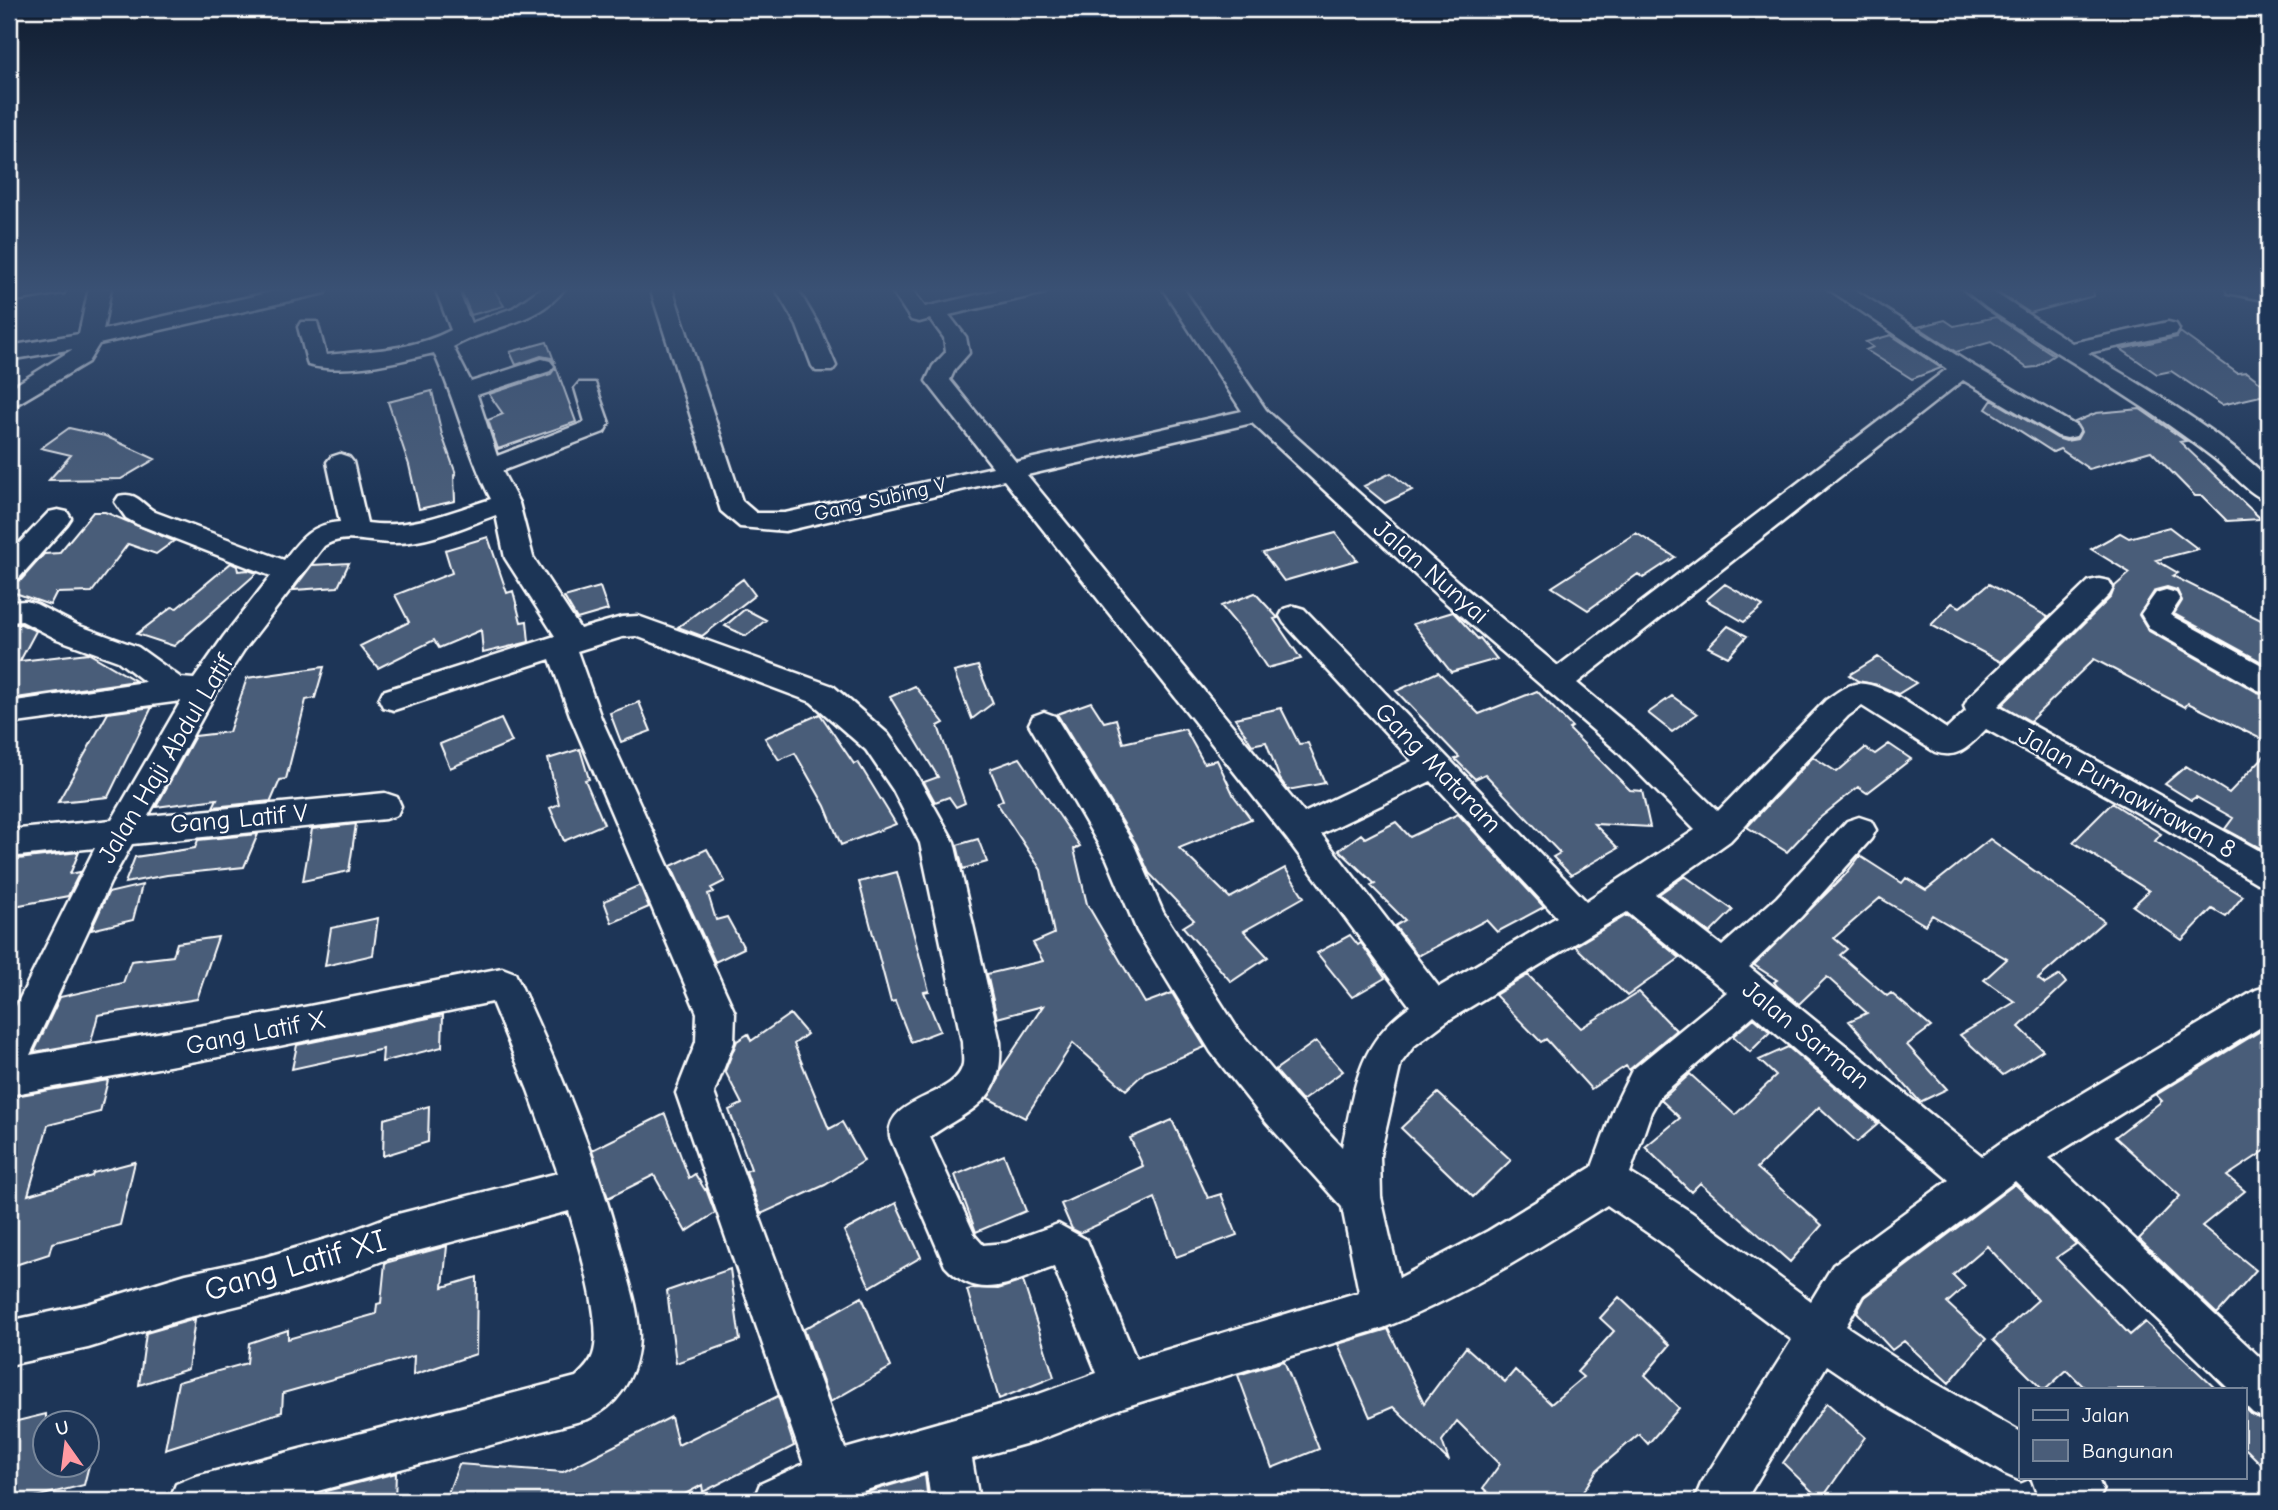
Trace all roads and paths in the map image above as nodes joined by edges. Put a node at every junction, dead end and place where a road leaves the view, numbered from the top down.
1 (77, 358) edge
2 (316, 358) edge
3 (360, 358) edge
4 (448, 358) edge
5 (683, 358) edge
6 (821, 358) edge
7 (953, 358) edge
8 (1220, 358) edge
9 (1946, 358) edge
10 (2083, 358) edge
11 (542, 366) dead end
12 (824, 366) dead end
13 (1962, 369) junction
14 (587, 388) dead end
15 (464, 392) junction
16 (9, 399) edge
17 (1258, 415) junction
18 (2067, 431) dead end
19 (340, 462) dead end
20 (488, 468) junction
21 (1007, 470) junction
22 (2269, 493) edge
23 (128, 502) dead end
24 (506, 503) junction
25 (58, 518) dead end
26 (355, 531) junction
27 (9, 571) edge
28 (289, 572) junction
29 (2099, 588) dead end
30 (2166, 600) dead end
31 (9, 612) edge
32 (1294, 616) dead end
33 (566, 644) junction
34 (1559, 681) junction
35 (2269, 682) edge
36 (188, 690) junction
37 (394, 699) dead end
38 (1984, 712) junction
39 (9, 713) edge
40 (1044, 724) dead end
41 (1434, 765) junction
42 (385, 806) dead end
43 (124, 830) junction
44 (1299, 830) junction
45 (1859, 830) dead end
46 (1718, 832) junction
47 (9, 843) edge
48 (2269, 873) edge
49 (1629, 893) junction
50 (1582, 920) junction
51 (1723, 968) junction
52 (1754, 992) junction
53 (2269, 1002) edge
54 (1434, 1009) junction
55 (12, 1044) edge
56 (9, 1077) edge
57 (2017, 1155) junction
58 (1980, 1180) junction
59 (1607, 1181) junction
60 (582, 1187) junction
61 (1361, 1197) junction
62 (1383, 1306) junction
63 (1821, 1335) junction
64 (9, 1343) edge
65 (1124, 1385) junction
66 (2269, 1397) edge
67 (946, 1444) junction
68 (2019, 1457) edge
69 (831, 1476) junction
70 (193, 1501) edge
71 (778, 1501) edge
72 (955, 1501) edge
73 (1718, 1501) edge

1 - 16 street
2 - 3 street
4 - 15 street
5 - 21 street, Gang Subing V
6 - 12 street
7 - 21 street
8 - 17 street, Jalan Nunyai
9 - 13 street
10 - 22 street
11 - 15 street
13 - 18 street
13 - 34 street
14 - 20 street
15 - 20 street
17 - 21 street, Gang Subing V
17 - 34 street, Jalan Nunyai
19 - 26 street
20 - 24 street
21 - 44 street
23 - 28 street
24 - 26 street, Jalan Haji Abdul Latif
24 - 33 street
25 - 27 street
26 - 28 street, Jalan Haji Abdul Latif
28 - 36 street, Jalan Haji Abdul Latif
29 - 38 street
30 - 35 street
31 - 36 street
32 - 41 street, Gang Mataram
33 - 37 street
33 - 65 street
33 - 69 street
34 - 46 street, Jalan Nunyai
36 - 39 street
36 - 43 street, Jalan Haji Abdul Latif
38 - 46 street
38 - 48 street, Jalan Purnawirawan 8
40 - 61 street
41 - 44 street
41 - 50 street, Gang Mataram
42 - 43 street, Gang Latif V
43 - 47 street, Gang Latif V
43 - 55 street, Jalan Haji Abdul Latif
44 - 54 street
45 - 51 street
46 - 49 street
49 - 50 street
49 - 51 street, Jalan Sarman
50 - 54 street
51 - 52 street, Jalan Sarman
52 - 58 street, Jalan Sarman
52 - 59 street
53 - 57 street
54 - 61 street
56 - 60 street, Gang Latif X
57 - 58 street
57 - 66 street
58 - 63 street
59 - 62 street
59 - 63 street
60 - 64 street, Gang Latif XI
60 - 70 street
61 - 62 street
62 - 65 street
63 - 68 street
63 - 73 street
65 - 67 street
67 - 69 street
67 - 72 street
69 - 71 street

